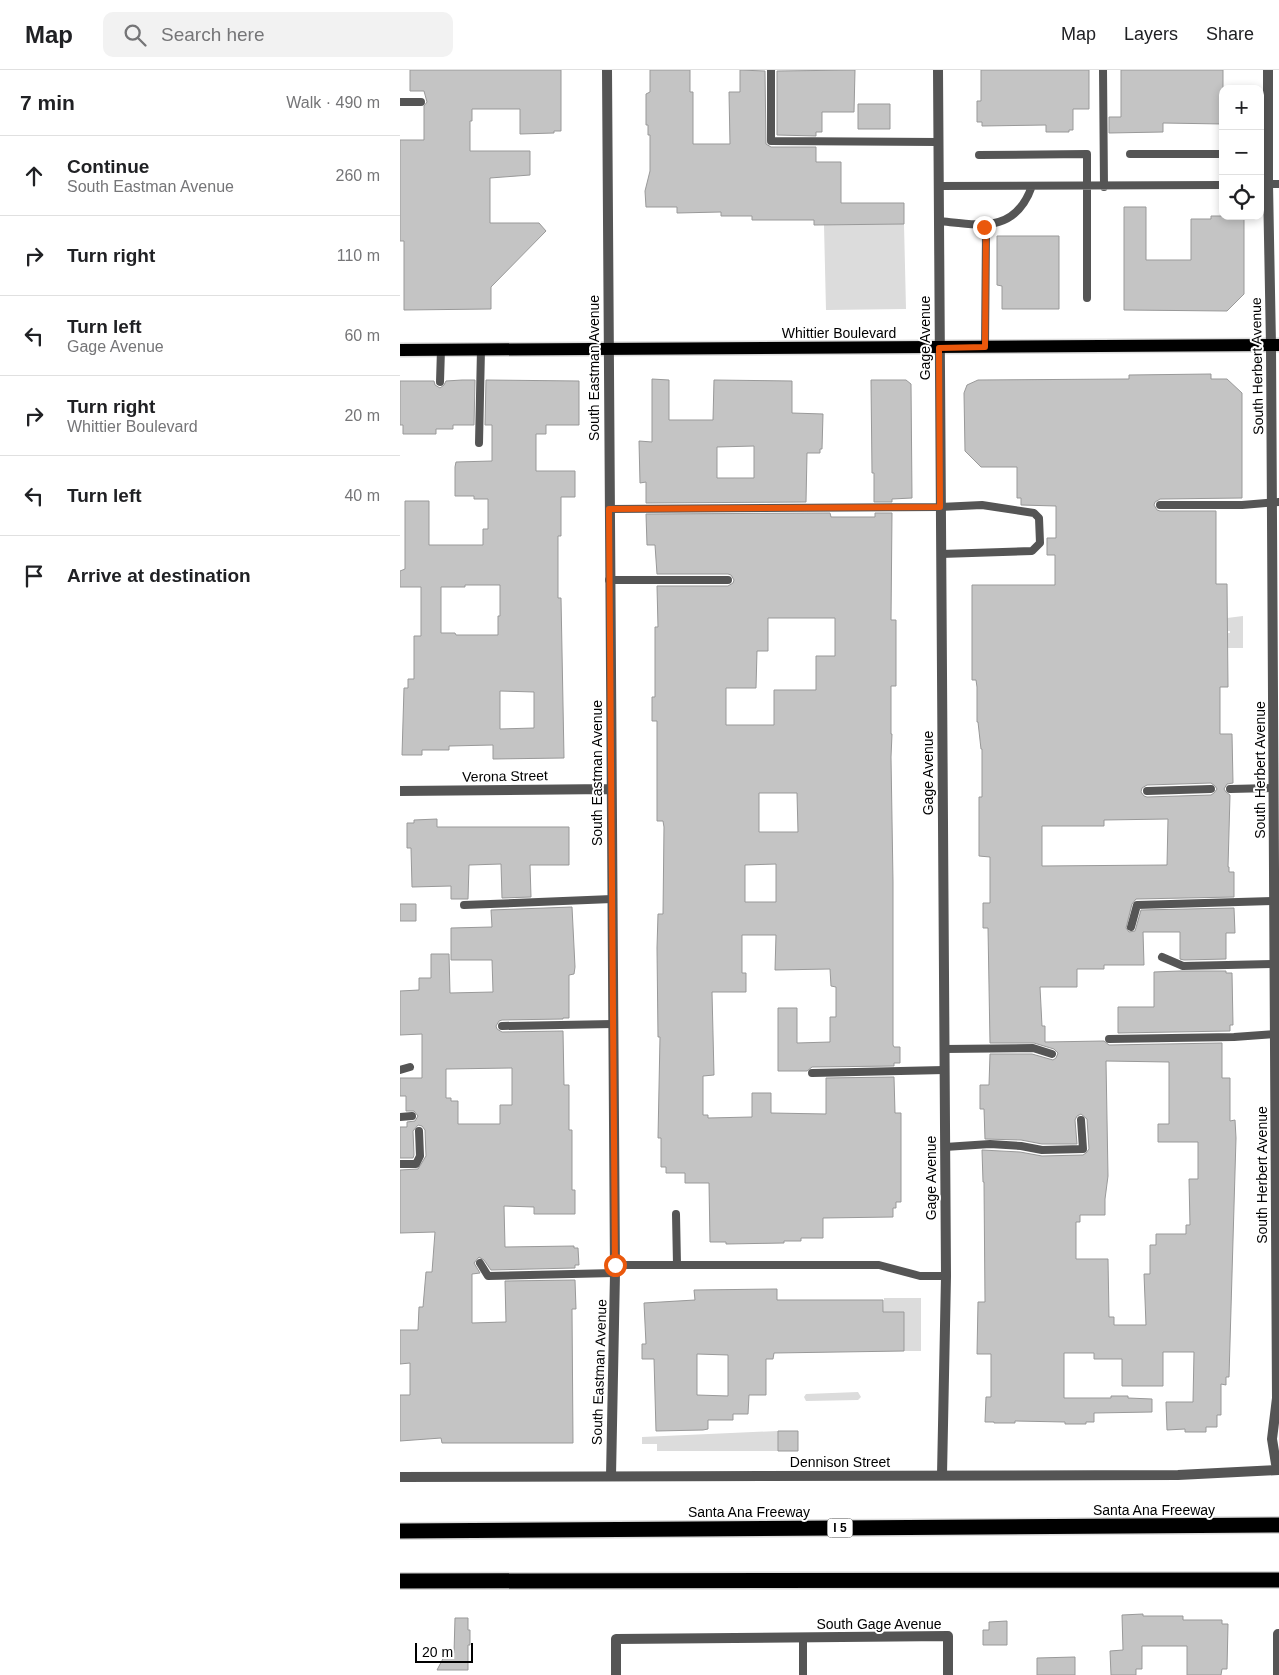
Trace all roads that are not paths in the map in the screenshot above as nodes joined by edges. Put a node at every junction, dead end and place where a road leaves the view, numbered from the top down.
1 (607, 70) edge
2 (770, 70) edge
3 (938, 70) edge
4 (1103, 70) edge
5 (1268, 70) edge
6 (400, 102) edge
7 (421, 102) dead end
8 (938, 142) junction
9 (1130, 154) dead end
10 (1219, 154) edge
11 (979, 155) dead end
12 (1264, 184) edge
13 (1279, 184) edge
14 (1219, 185) edge
15 (938, 186) junction
16 (1032, 186) junction
17 (1088, 187) junction
18 (1104, 187) junction
19 (939, 221) junction
20 (978, 224) junction
21 (1087, 298) dead end
22 (1275, 345) edge
23 (985, 347) junction
24 (608, 348) junction
25 (939, 348) junction
26 (441, 349) junction
27 (481, 349) junction
28 (400, 350) edge
29 (440, 382) dead end
30 (479, 443) dead end
31 (1275, 470) edge
32 (1276, 502) edge
33 (1160, 505) dead end
34 (940, 507) junction
35 (609, 509) junction
36 (941, 554) junction
37 (610, 580) junction
38 (728, 580) dead end
39 (1274, 788) junction
40 (611, 789) junction
41 (1211, 789) dead end
42 (1230, 789) dead end
43 (1147, 790) dead end
44 (400, 791) edge
45 (612, 899) junction
46 (1274, 901) junction
47 (464, 905) dead end
48 (1130, 927) dead end
49 (1162, 957) dead end
50 (1275, 964) junction
51 (613, 1024) junction
52 (502, 1026) dead end
53 (1275, 1034) junction
54 (1109, 1039) dead end
55 (944, 1049) junction
56 (1052, 1054) dead end
57 (410, 1067) dead end
58 (400, 1070) edge
59 (944, 1070) junction
60 (812, 1073) dead end
61 (412, 1116) dead end
62 (400, 1117) edge
63 (1081, 1120) dead end
64 (419, 1131) dead end
65 (945, 1147) junction
66 (400, 1164) edge
67 (676, 1214) dead end
68 (480, 1263) dead end
69 (677, 1265) junction
70 (615, 1269) junction
71 (946, 1276) junction
72 (1278, 1398) edge
73 (1278, 1470) edge
74 (942, 1475) junction
75 (610, 1476) junction
76 (400, 1477) edge
77 (1279, 1526) edge
78 (400, 1531) edge
79 (1279, 1580) edge
80 (400, 1581) edge
81 (1278, 1634) edge
82 (803, 1638) junction
83 (616, 1675) edge
84 (803, 1675) edge
85 (948, 1675) edge
86 (1278, 1675) edge

1 - 24 street, South Eastman Avenue
2 - 8 lane
3 - 8 street, Gage Avenue
4 - 18 lane
5 - 12 street, South Herbert Avenue
6 - 7 lane
8 - 15 street, Gage Avenue
9 - 10 lane
11 - 17 lane
12 - 13 lane
12 - 22 street, South Herbert Avenue
14 - 18 lane
15 - 16 lane
15 - 19 street, Gage Avenue
16 - 17 lane
16 - 20 lane
17 - 18 lane
17 - 21 lane
19 - 20 lane
19 - 25 street, Gage Avenue
20 - 23 lane
22 - 23 main road, Whittier Boulevard
22 - 31 street, South Herbert Avenue
23 - 25 main road, Whittier Boulevard
24 - 25 main road, Whittier Boulevard
24 - 27 main road, Whittier Boulevard
24 - 35 street, South Eastman Avenue
25 - 34 street, Gage Avenue
26 - 27 main road, Whittier Boulevard
26 - 28 main road, Whittier Boulevard
26 - 29 lane
27 - 30 lane
31 - 32 street, South Herbert Avenue
32 - 33 lane
32 - 39 street, South Herbert Avenue
34 - 35 lane
34 - 36 street, Gage Avenue
34 - 36 lane
35 - 37 street, South Eastman Avenue
36 - 55 street, Gage Avenue
37 - 38 lane
37 - 40 street, South Eastman Avenue
39 - 42 lane
39 - 46 street, South Herbert Avenue
40 - 44 street, Verona Street
40 - 45 street, South Eastman Avenue
41 - 43 lane
45 - 47 lane
45 - 51 street, South Eastman Avenue
46 - 48 lane
46 - 50 street, South Herbert Avenue
49 - 50 lane
50 - 53 street, South Herbert Avenue
51 - 52 lane
51 - 70 street, South Eastman Avenue
53 - 54 lane
53 - 72 street, South Herbert Avenue
55 - 56 lane
55 - 59 street, Gage Avenue
57 - 58 lane
59 - 60 lane
59 - 65 street, Gage Avenue
61 - 62 lane
63 - 65 lane
64 - 66 lane
65 - 71 street, Gage Avenue
67 - 69 lane
68 - 70 lane
69 - 70 lane
69 - 71 lane
70 - 75 street, South Eastman Avenue
71 - 74 street, Gage Avenue
72 - 73 street, South Herbert Avenue
73 - 74 street, Dennison Street
74 - 75 street, Dennison Street
75 - 76 street, Dennison Street
77 - 78 highway, Santa Ana Freeway / I 5
79 - 80 highway
81 - 86 street
82 - 83 street, South Gage Avenue
82 - 84 lane
82 - 85 street, South Gage Avenue

